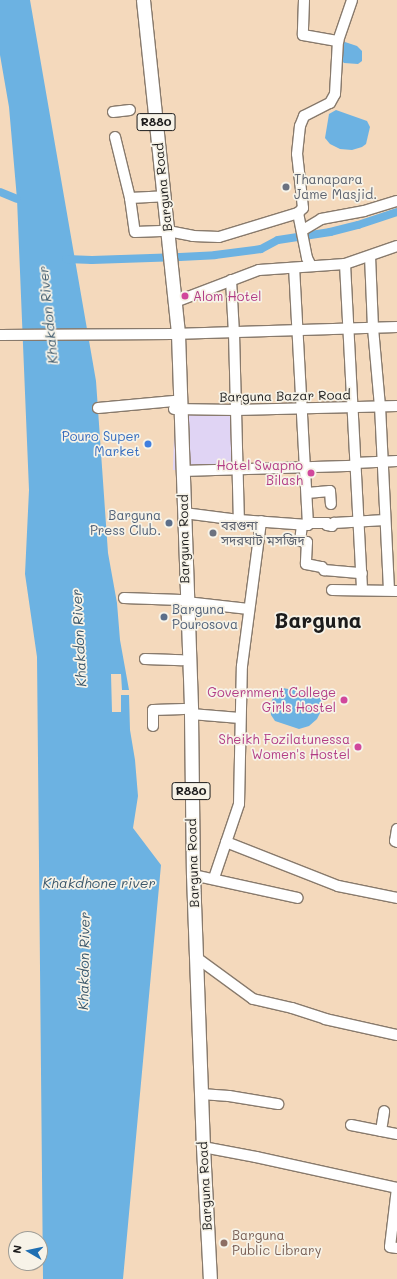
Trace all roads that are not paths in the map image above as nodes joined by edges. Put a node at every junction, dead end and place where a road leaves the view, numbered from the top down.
1 (143, 0) edge
2 (304, 0) edge
3 (352, 0) edge
4 (338, 41) junction
5 (130, 110) dead end
6 (113, 112) dead end
7 (116, 137) dead end
8 (164, 196) junction
9 (130, 198) junction
10 (397, 201) edge
11 (298, 214) junction
12 (302, 230) junction
13 (168, 237) junction
14 (397, 246) edge
15 (370, 256) junction
16 (309, 262) junction
17 (345, 264) junction
18 (294, 268) junction
19 (231, 280) junction
20 (175, 302) junction
21 (397, 327) edge
22 (373, 328) junction
23 (297, 330) junction
24 (348, 330) junction
25 (234, 333) junction
26 (176, 334) junction
27 (0, 335) edge
28 (176, 406) junction
29 (380, 406) junction
30 (397, 406) edge
31 (98, 408) dead end
32 (352, 408) junction
33 (302, 409) junction
34 (236, 410) junction
35 (397, 461) edge
36 (383, 462) junction
37 (355, 465) junction
38 (306, 467) junction
39 (238, 468) junction
40 (182, 471) junction
41 (307, 493) junction
42 (331, 504) dead end
43 (184, 513) junction
44 (239, 520) junction
45 (385, 520) junction
46 (261, 521) junction
47 (359, 522) junction
48 (305, 524) junction
49 (362, 573) junction
50 (332, 590) dead end
51 (362, 590) junction
52 (393, 590) edge
53 (124, 598) dead end
54 (183, 601) junction
55 (249, 609) junction
56 (145, 659) dead end
57 (182, 660) junction
58 (187, 712) junction
59 (240, 718) junction
60 (153, 726) dead end
61 (397, 829) edge
62 (226, 842) junction
63 (397, 842) edge
64 (193, 875) junction
65 (214, 878) junction
66 (298, 898) dead end
67 (397, 898) edge
68 (197, 958) junction
69 (397, 1035) edge
70 (201, 1094) junction
71 (278, 1104) dead end
72 (384, 1111) dead end
73 (351, 1125) dead end
74 (381, 1131) junction
75 (397, 1134) edge
76 (203, 1147) junction
77 (397, 1188) edge
78 (397, 1248) edge
79 (204, 1279) edge
80 (210, 1279) edge

1 - 8 main road, Barguna Road / R880
2 - 4 street
3 - 4 street
4 - 11 street
5 - 6 street
7 - 9 street
8 - 9 street
8 - 13 main road, Barguna Road / R880
9 - 13 street
10 - 12 street
11 - 12 street
11 - 13 street
12 - 16 street
13 - 20 main road, Barguna Road / R880
14 - 15 street
15 - 17 street
15 - 22 street
16 - 17 street
16 - 18 street
17 - 24 street
18 - 19 street
18 - 23 street
19 - 20 street
19 - 25 street
20 - 26 main road, Barguna Road / R880
21 - 22 street
22 - 24 street
22 - 29 street
23 - 24 street
23 - 25 street
23 - 33 street
24 - 32 street
25 - 26 street
25 - 34 street
26 - 27 street
26 - 28 main road, Barguna Road / R880
28 - 31 street, Barguna Bazar Road
28 - 34 street, Barguna Bazar Road
28 - 40 main road, Barguna Road / R880
28 - 54 main road, Barguna Road / R880
29 - 30 street, Barguna Bazar Road
29 - 32 street, Barguna Bazar Road
29 - 36 street
32 - 33 street, Barguna Bazar Road
32 - 37 street
33 - 34 street, Barguna Bazar Road
33 - 38 street
34 - 39 street
35 - 36 street
36 - 37 street
36 - 45 street
37 - 38 street
37 - 47 street
38 - 39 street
38 - 41 street
39 - 40 street
39 - 44 street
40 - 43 main road, Barguna Road / R880
41 - 42 street
41 - 48 street
43 - 44 street
43 - 54 main road, Barguna Road / R880
44 - 46 street
45 - 47 street
45 - 52 street
46 - 48 street
46 - 55 street
47 - 48 street
47 - 49 street
48 - 49 street
49 - 51 street
50 - 51 street
51 - 52 street
53 - 54 street
54 - 55 street
54 - 57 main road, Barguna Road / R880
54 - 58 main road, Barguna Road / R880
55 - 59 street
56 - 57 street
57 - 58 main road, Barguna Road / R880
58 - 59 street
58 - 60 street
58 - 64 main road, Barguna Road / R880
58 - 79 main road, Barguna Road / R880
59 - 62 street
61 - 63 street
62 - 65 street
62 - 67 street
64 - 65 street
64 - 68 main road, Barguna Road / R880
65 - 66 street
68 - 69 street
68 - 70 main road, Barguna Road / R880
70 - 71 street
70 - 76 main road, Barguna Road / R880
72 - 74 street
73 - 74 street
74 - 75 street
76 - 77 street
76 - 80 main road, Barguna Road / R880
77 - 78 street

